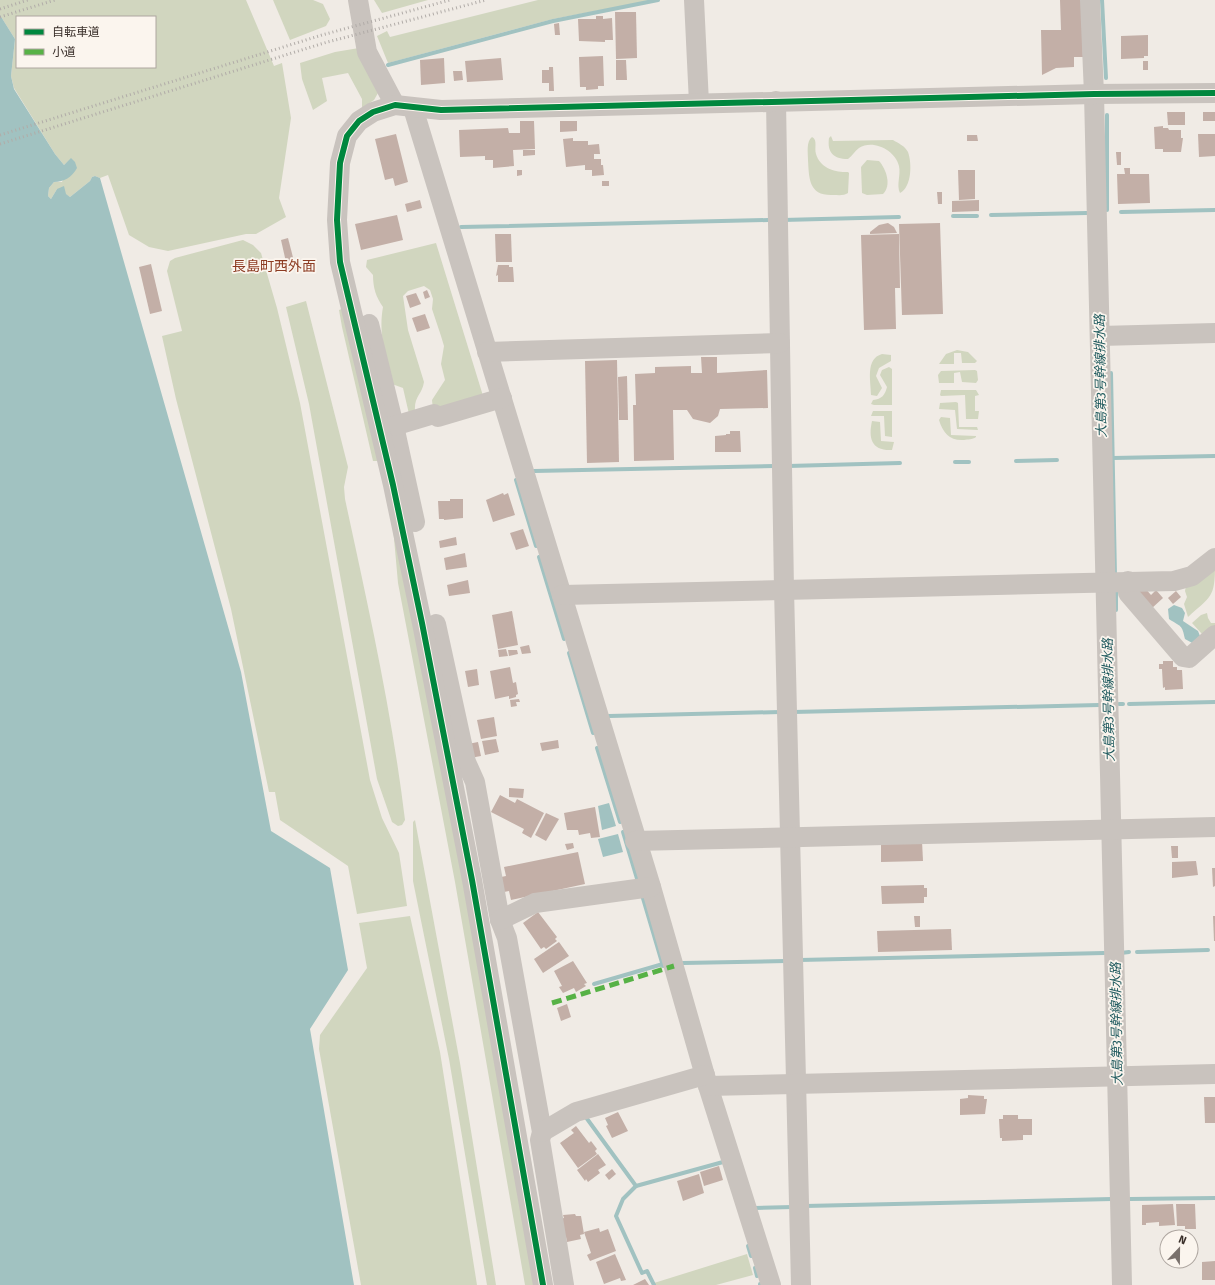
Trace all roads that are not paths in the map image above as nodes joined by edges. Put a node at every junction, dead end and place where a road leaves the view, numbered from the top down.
1 (358, 0) edge
2 (694, 0) edge
3 (1090, 0) edge
4 (1215, 93) edge
5 (1094, 94) junction
6 (776, 102) junction
7 (699, 103) junction
8 (404, 106) junction
9 (340, 262) junction
10 (1215, 333) edge
11 (1107, 335) junction
12 (780, 343) junction
13 (487, 352) junction
14 (502, 398) junction
15 (394, 426) junction
16 (1215, 558) edge
17 (1117, 581) junction
18 (784, 589) junction
19 (562, 595) junction
20 (1215, 635) edge
21 (1215, 828) edge
22 (1119, 830) junction
23 (790, 836) junction
24 (635, 841) junction
25 (650, 887) junction
26 (500, 920) junction
27 (1215, 1074) edge
28 (1124, 1076) junction
29 (707, 1080) junction
30 (796, 1083) junction
31 (542, 1132) junction
32 (543, 1285) edge
33 (564, 1285) edge
34 (771, 1285) edge
35 (801, 1285) edge
36 (1122, 1285) edge

1 - 8 street
2 - 7 street
3 - 5 street
4 - 5 street
5 - 6 street
5 - 11 street
6 - 7 street
6 - 12 street
7 - 8 street
8 - 9 street
8 - 13 street
9 - 15 street
9 - 32 street
10 - 11 street
11 - 17 street
12 - 13 street
12 - 18 street
13 - 14 street
14 - 15 street
14 - 19 street
15 - 26 street
16 - 17 street
17 - 18 street
17 - 20 street
17 - 22 street
18 - 19 street
18 - 23 street
19 - 24 street
21 - 22 street
22 - 23 street
22 - 28 street
23 - 24 street
23 - 30 street
24 - 25 street
25 - 26 street
25 - 29 street
26 - 31 street
27 - 28 street
28 - 30 street
28 - 36 street
29 - 30 street
29 - 31 street
29 - 34 street
30 - 35 street
31 - 33 street

